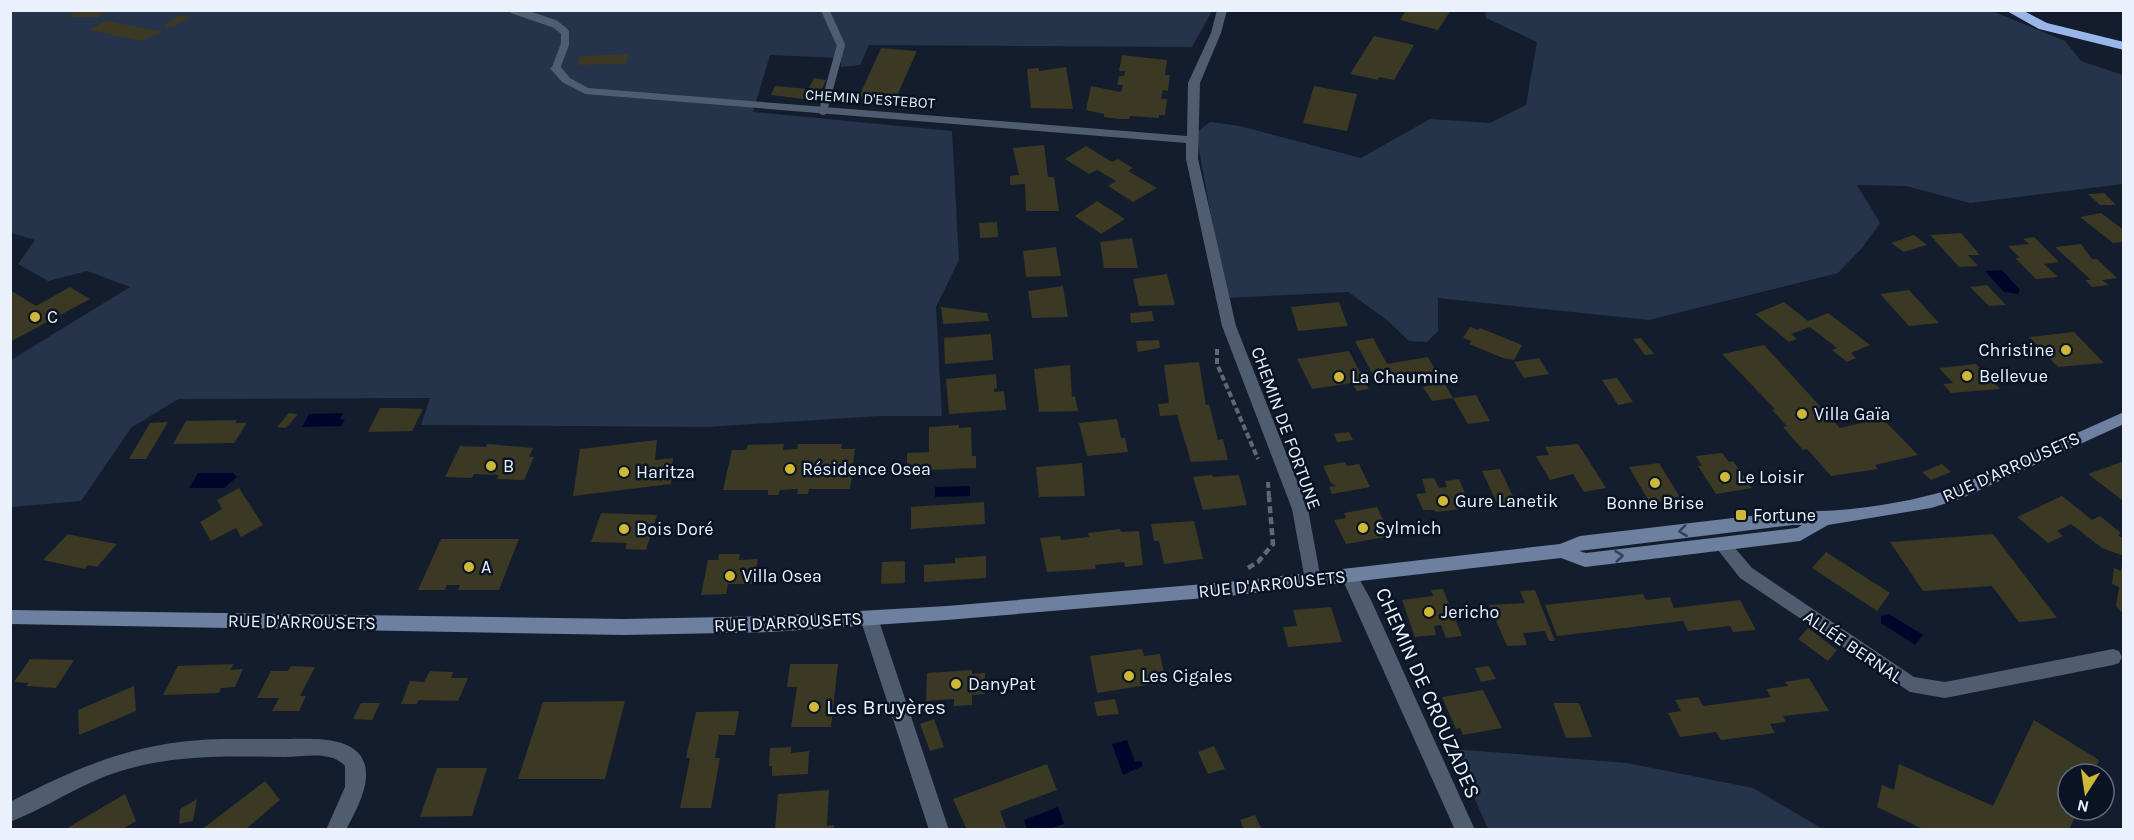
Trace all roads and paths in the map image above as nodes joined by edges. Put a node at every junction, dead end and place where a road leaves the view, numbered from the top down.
1 (514, 10) edge
2 (825, 10) edge
3 (1222, 10) edge
4 (2011, 10) edge
5 (2124, 46) edge
6 (556, 68) joint
7 (823, 111) junction
8 (1191, 140) junction
9 (1229, 326) junction
10 (2124, 417) edge
11 (1263, 470) dead end
12 (1268, 479) dead end
13 (1825, 519) junction
14 (1710, 528) junction
15 (1722, 545) junction
16 (1562, 551) junction
17 (1349, 576) junction
18 (1313, 580) junction
19 (1228, 589) junction
20 (10, 617) edge
21 (868, 618) junction
22 (2114, 657) dead end
23 (10, 813) edge
24 (336, 830) edge
25 (939, 830) edge
26 (1465, 830) edge

1 - 6 lane
2 - 7 lane
3 - 8 street, CHEMIN DE FORTUNE
4 - 5 highway
6 - 7 street, CHEMIN D'ESTEBOT
7 - 8 street, CHEMIN D'ESTEBOT
8 - 9 street, CHEMIN DE FORTUNE
9 - 11 path, CHEMIN DE FORTUNE
9 - 18 street, CHEMIN DE FORTUNE
10 - 13 main road, RUE D'ARROUSETS
12 - 19 path, CHEMIN DE FORTUNE
13 - 14 main road, RUE D'ARROUSETS
13 - 15 main road, RUE D'ARROUSETS
14 - 15 main road
14 -> 16 main road, RUE D'ARROUSETS
16 -> 15 main road, RUE D'ARROUSETS
15 - 22 street, ALLÉE BERNAL
16 - 17 main road, RUE D'ARROUSETS
17 - 18 main road, RUE D'ARROUSETS
17 - 26 street, CHEMIN DE CROUZADES
18 - 19 main road, RUE D'ARROUSETS
19 - 21 main road, RUE D'ARROUSETS
20 - 21 main road, RUE D'ARROUSETS
21 - 25 street
23 - 24 street

